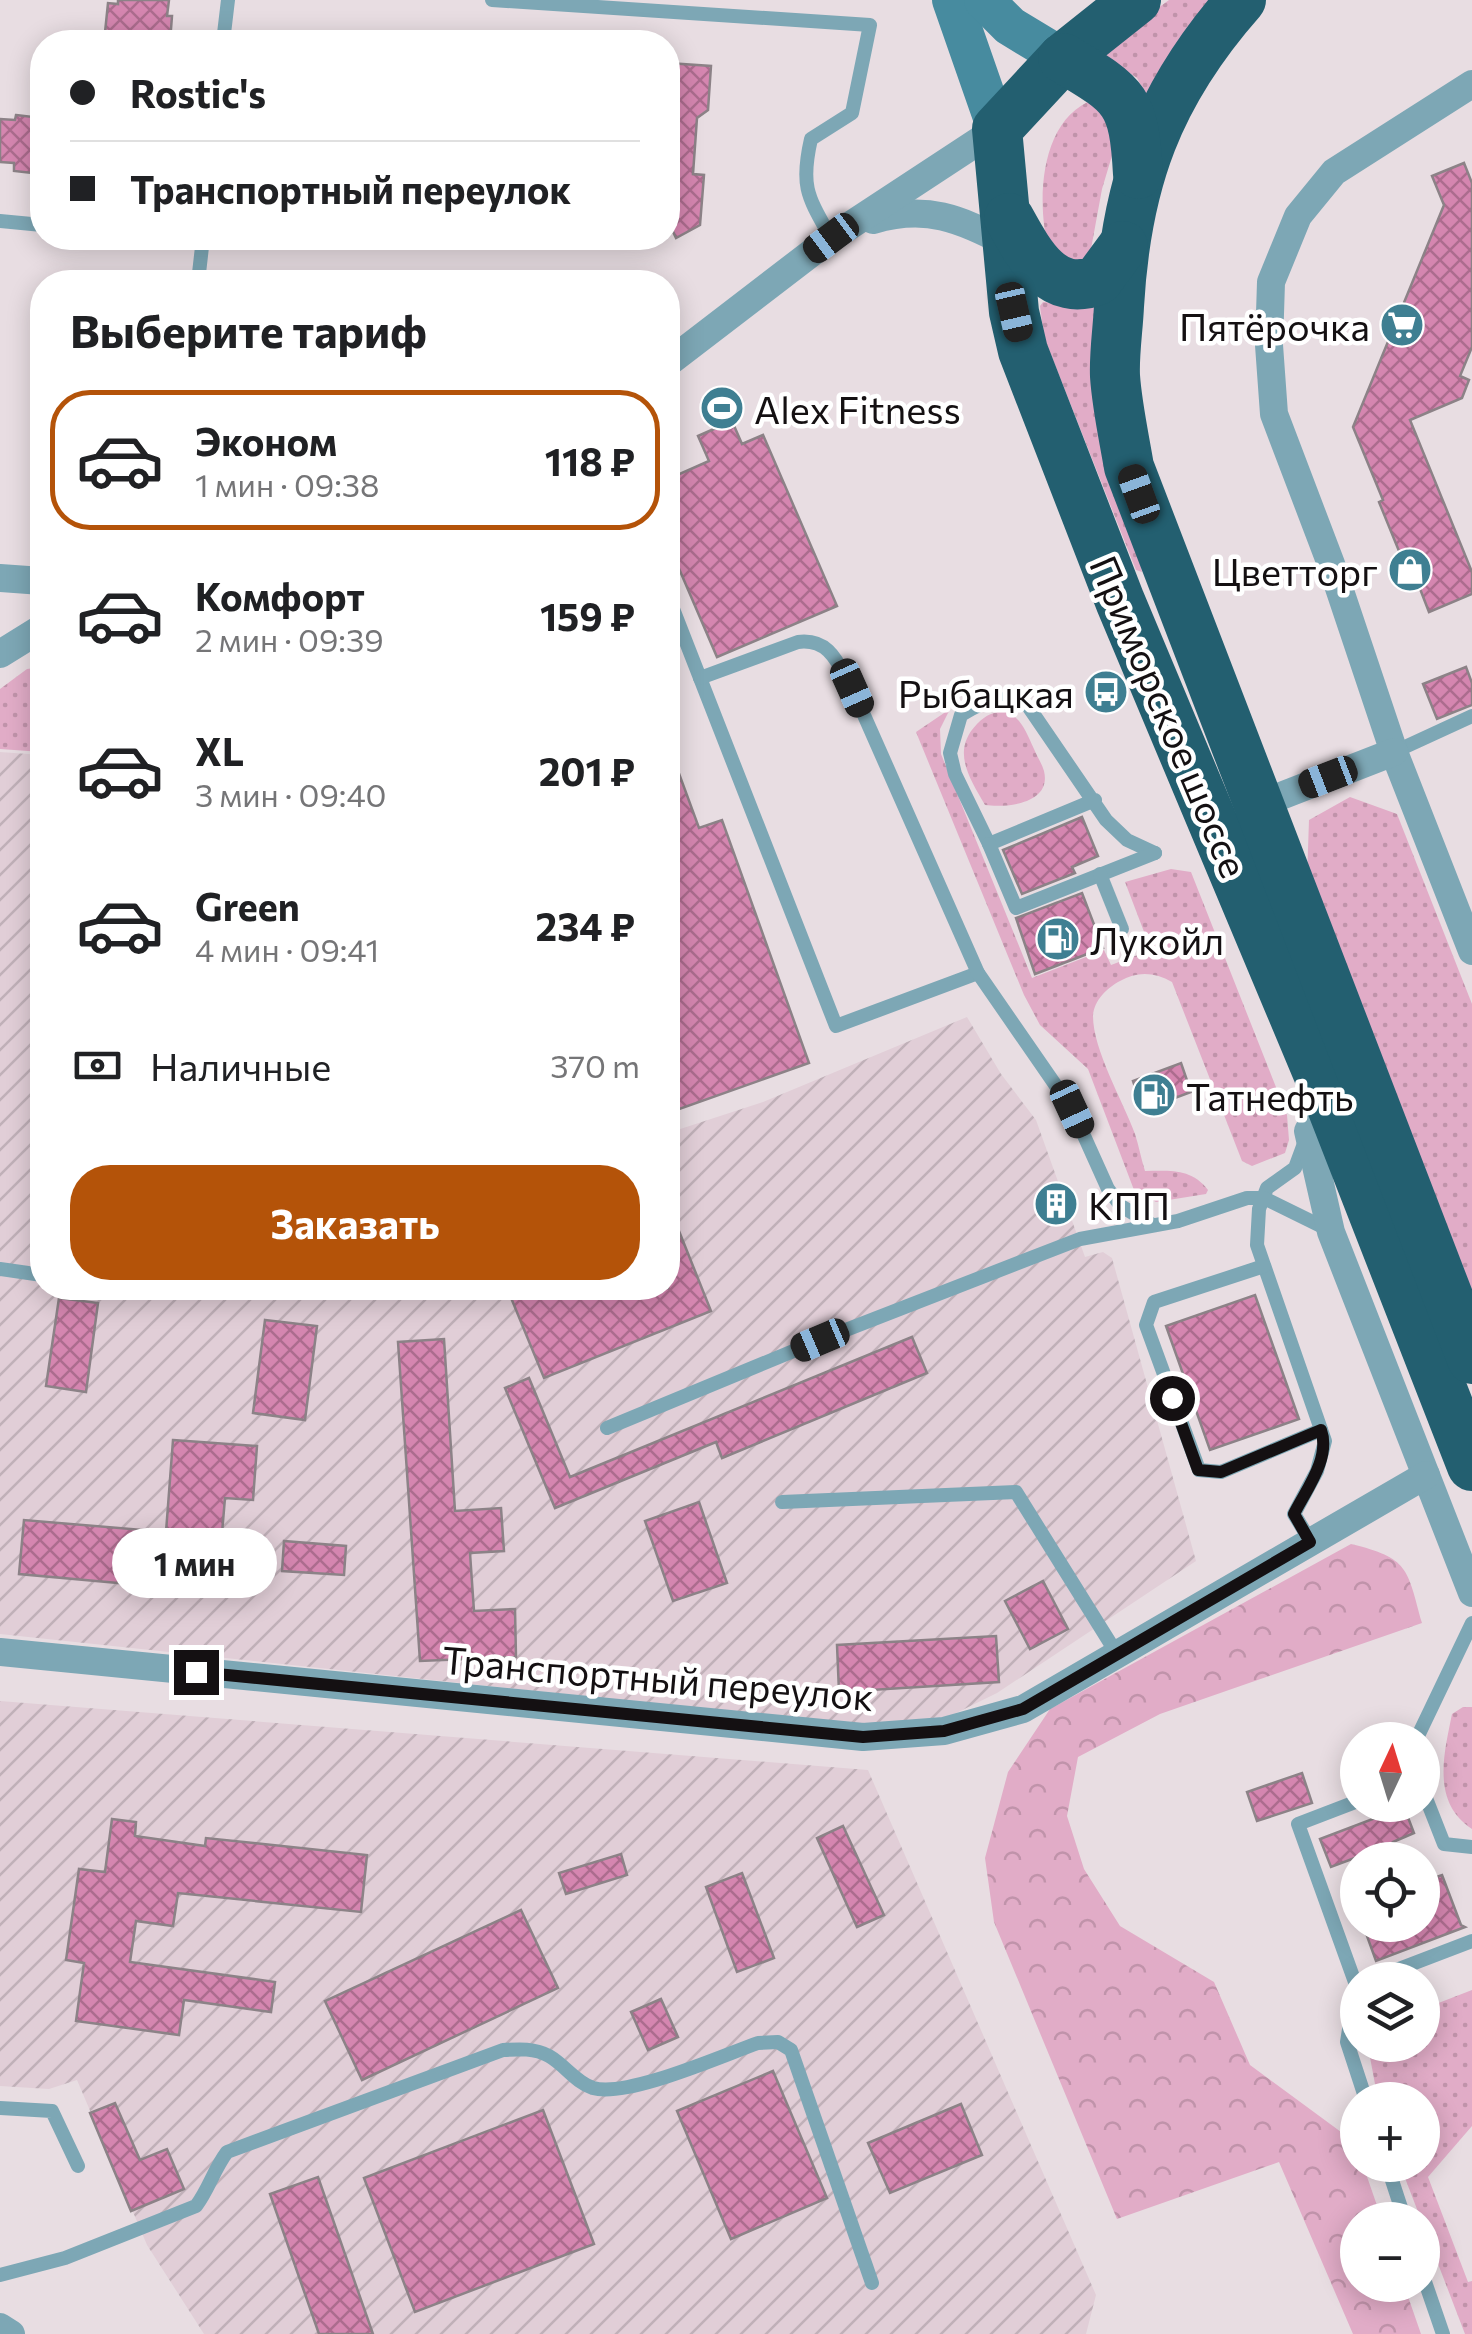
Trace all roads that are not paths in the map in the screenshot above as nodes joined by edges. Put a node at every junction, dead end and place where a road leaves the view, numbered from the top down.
1 (228, 0) edge
2 (492, 0) edge
3 (952, 0) edge
4 (984, 0) edge
5 (1136, 0) edge
6 (1241, 0) edge
7 (224, 30) edge
8 (1063, 58) junction
9 (1472, 84) edge
10 (997, 129) junction
11 (1138, 176) junction
12 (0, 221) edge
13 (30, 224) edge
14 (1006, 226) junction
15 (837, 234) junction
16 (1122, 246) junction
17 (680, 355) edge
18 (0, 578) edge
19 (30, 581) edge
20 (680, 627) edge
21 (30, 635) edge
22 (0, 654) edge
23 (700, 678) junction
24 (1472, 716) edge
25 (1394, 752) junction
26 (1095, 800) junction
27 (1258, 805) junction
28 (989, 844) junction
29 (1100, 874) junction
30 (1122, 929) dead end
31 (1470, 940) edge
32 (978, 972) junction
33 (1318, 1114) junction
34 (1264, 1198) junction
35 (1151, 1224) junction
36 (1332, 1232) junction
37 (1264, 1266) junction
38 (0, 1269) edge
39 (30, 1273) edge
40 (1472, 1359) edge
41 (607, 1428) dead end
42 (1321, 1430) junction
43 (1449, 1470) edge
44 (782, 1502) dead end
45 (1310, 1542) junction
46 (1472, 1593) edge
47 (1472, 1623) edge
48 (0, 1652) edge
49 (1118, 1654) junction
50 (1425, 1722) edge
51 (1340, 1808) edge
52 (1435, 1822) edge
53 (1472, 1847) edge
54 (1472, 1940) edge
55 (1349, 1962) edge
56 (1416, 1962) edge
57 (0, 2108) edge
58 (78, 2166) dead end
59 (0, 2276) edge
60 (872, 2283) dead end
61 (1432, 2302) edge
62 (0, 2328) edge
63 (12, 2334) edge
64 (1443, 2334) edge

1 - 7 lane
2 - 15 lane
3 - 10 main road
4 - 8 main road
5 - 8 highway
6 - 11 highway, Приморское шоссе
8 - 10 highway
8 - 11 highway
9 - 25 street
10 - 14 highway, Приморское шоссе
10 - 15 street
11 - 16 highway, Приморское шоссе
12 - 13 lane
14 - 15 street
14 - 16 highway
14 - 33 highway, Приморское шоссе
15 - 17 street
16 - 27 highway, Приморское шоссе
18 - 19 street
20 - 23 lane
21 - 22 street
23 - 32 lane
23 - 32 lane
24 - 25 lane
25 - 27 street
25 - 31 street
26 - 28 lane
26 - 28 lane
26 - 29 lane
27 - 40 highway, Приморское шоссе
28 - 29 lane
29 - 30 lane
32 - 35 lane
33 - 34 lane
33 - 36 street
33 - 43 highway, Приморское шоссе
34 - 35 lane
34 - 36 lane
34 - 37 lane
35 - 41 lane
36 - 43 street
37 - 42 lane
37 - 42 lane
38 - 39 lane
42 - 45 lane
43 - 45 street, Транспортный переулок
43 - 46 street
44 - 49 lane
45 - 49 street, Транспортный переулок
47 - 50 lane
48 - 49 street, Транспортный переулок
51 - 55 lane
52 - 53 lane
54 - 56 lane
57 - 58 lane
59 - 60 lane
61 - 64 lane
62 - 63 street

